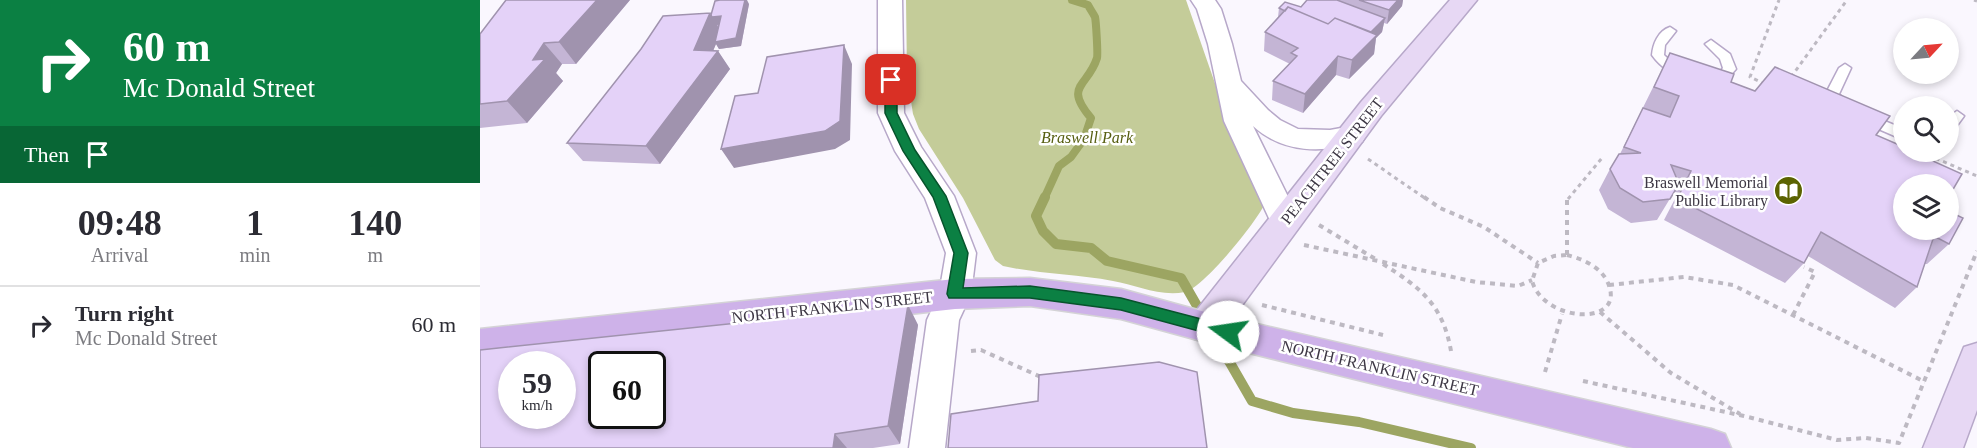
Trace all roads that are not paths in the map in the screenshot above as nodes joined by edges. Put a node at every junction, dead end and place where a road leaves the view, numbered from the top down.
1 (890, 0) edge
2 (1203, 0) edge
3 (1464, 0) edge
4 (1670, 31) dead end
5 (1711, 44) dead end
6 (1845, 68) dead end
7 (1230, 84) junction
8 (1893, 130) edge
9 (1365, 149) junction
10 (1301, 230) junction
11 (954, 294) junction
12 (1205, 327) junction
13 (480, 345) edge
14 (1977, 359) edge
15 (927, 448) edge
16 (1711, 448) edge
17 (1942, 448) edge

1 - 11 street
2 - 7 street
3 - 9 main road, PEACHTREE STREET
4 - 5 lane
6 - 8 lane
7 - 9 street
7 - 10 street
9 - 10 main road, PEACHTREE STREET
10 - 12 main road, PEACHTREE STREET
11 - 12 main road, NORTH FRANKLIN STREET
11 - 13 main road, NORTH FRANKLIN STREET
11 - 15 street
12 - 16 main road, NORTH FRANKLIN STREET
14 - 17 main road

